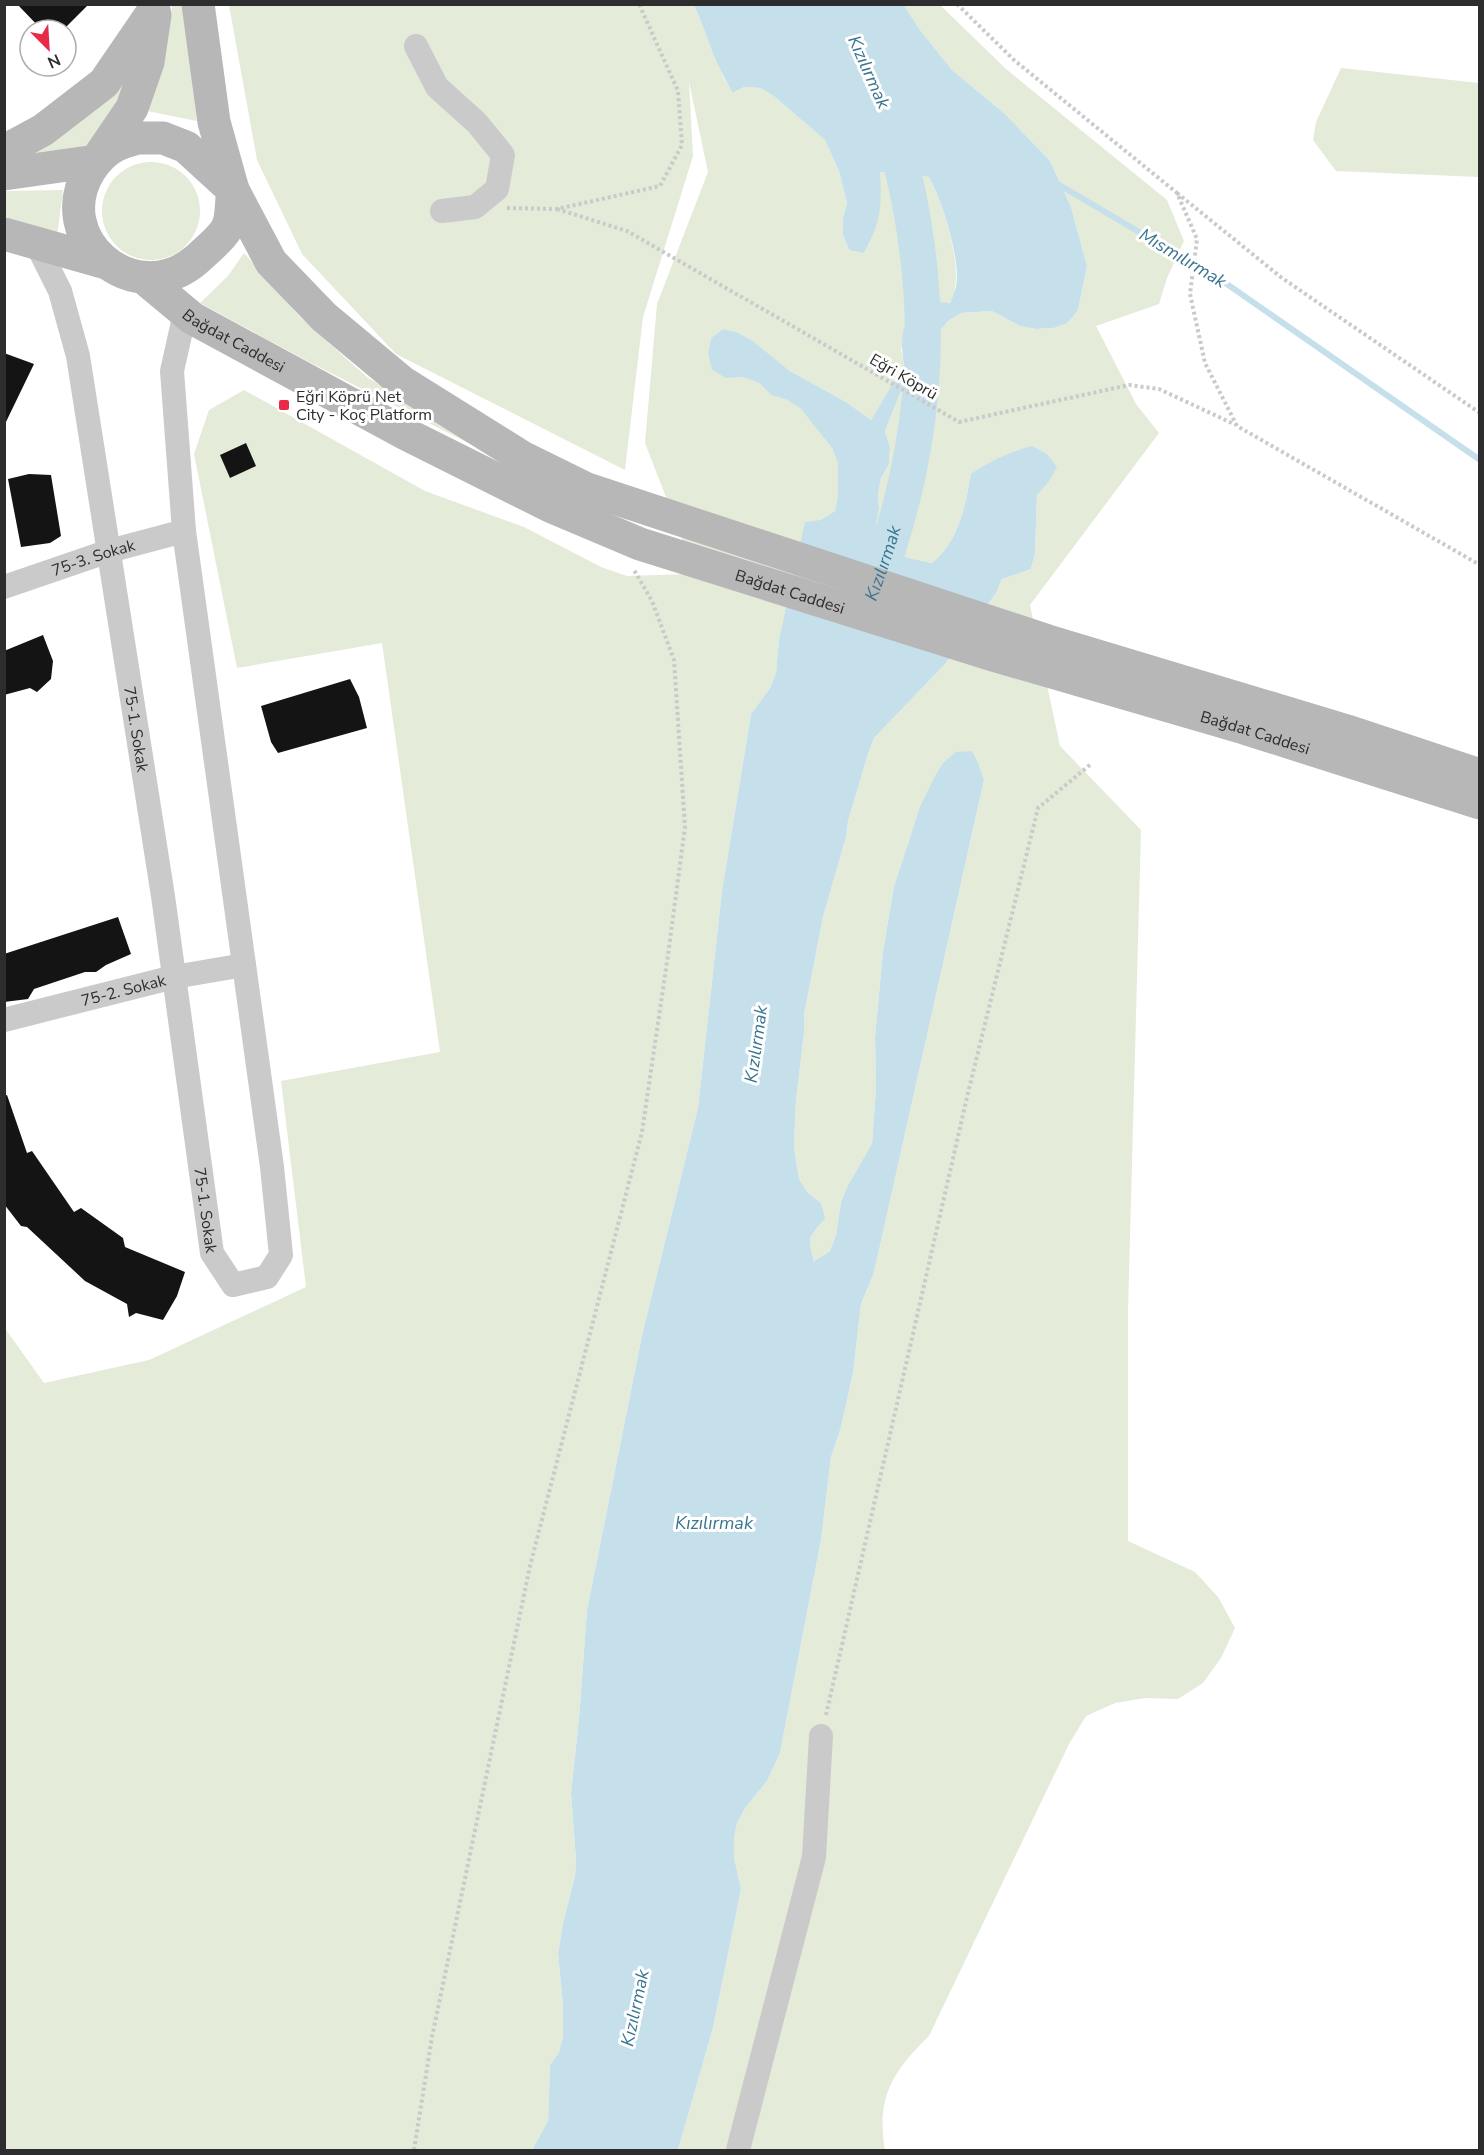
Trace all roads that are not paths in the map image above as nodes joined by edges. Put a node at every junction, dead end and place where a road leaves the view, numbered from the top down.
1 (198, 4) edge
2 (154, 7) edge
3 (416, 46) dead end
4 (4, 151) edge
5 (96, 161) junction
6 (4, 174) edge
7 (232, 190) junction
8 (442, 211) dead end
9 (20, 237) edge
10 (103, 262) junction
11 (144, 278) junction
12 (185, 313) junction
13 (184, 531) junction
14 (109, 551) junction
15 (4, 587) edge
16 (1479, 775) edge
17 (1479, 803) edge
18 (244, 965) junction
19 (174, 977) junction
20 (4, 1020) edge
21 (821, 1736) road end
22 (738, 2151) edge

1 - 7 main road
2 - 4 main road
2 - 5 main road
3 - 8 street
5 - 6 main road
5 - 7 main road
5 - 10 main road
7 - 11 main road
7 - 16 main road, Bağdat Caddesi
9 - 10 main road
9 - 14 street, 75-1. Sokak
10 - 11 main road
11 - 12 main road, Bağdat Caddesi
12 - 13 street, 75-1. Sokak
12 - 17 main road, Bağdat Caddesi
13 - 14 street, 75-3. Sokak
13 - 18 street, 75-1. Sokak
14 - 15 street, 75-3. Sokak
14 - 19 street, 75-1. Sokak
18 - 19 street, 75-2. Sokak
18 - 19 street, 75-1. Sokak
19 - 20 street, 75-2. Sokak
21 - 22 street

